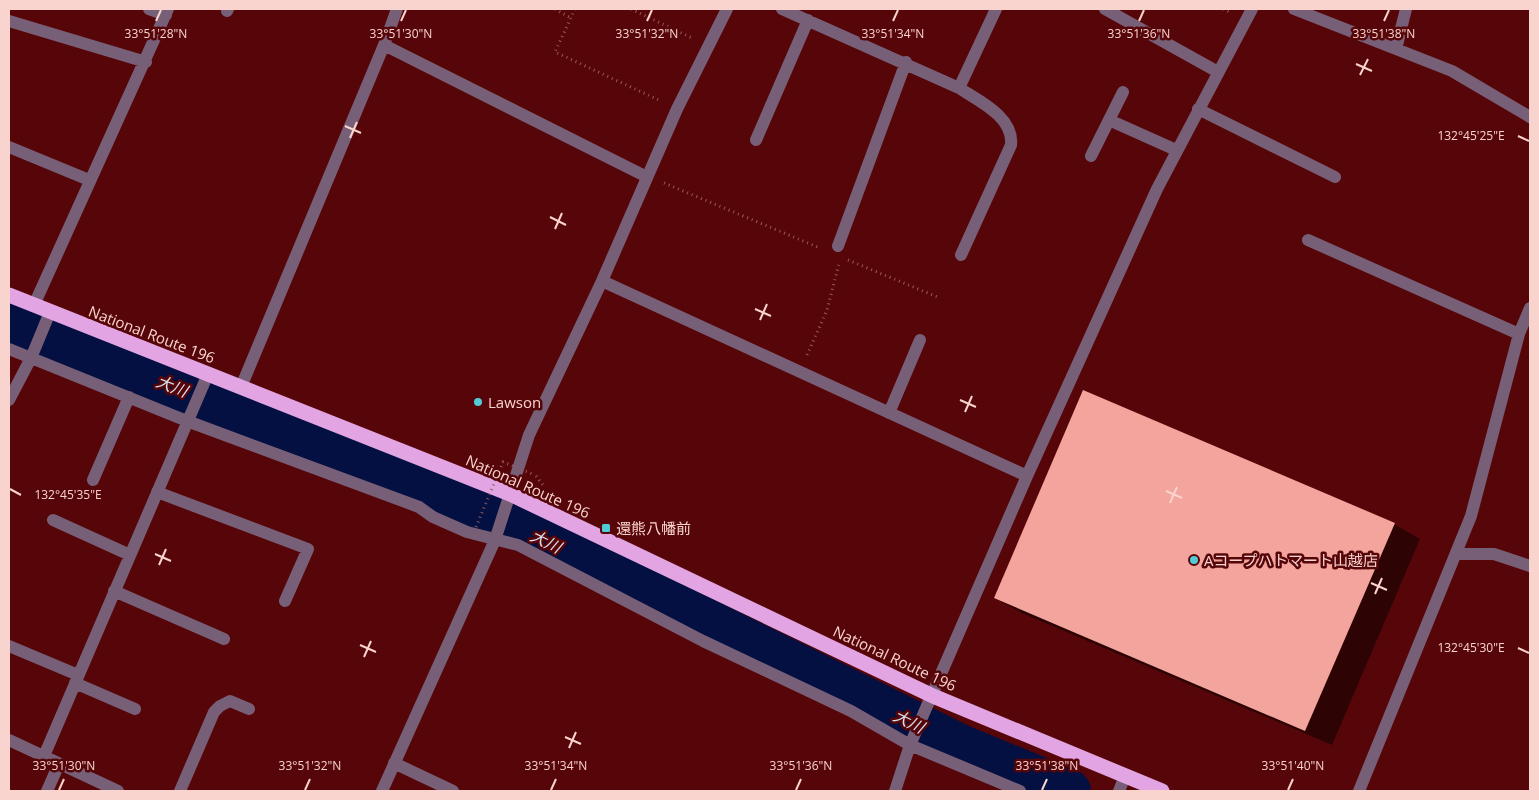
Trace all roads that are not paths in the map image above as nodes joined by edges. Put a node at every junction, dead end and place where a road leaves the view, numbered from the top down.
1 (150, 9) edge
2 (398, 9) edge
3 (727, 9) edge
4 (782, 9) edge
5 (996, 9) edge
6 (1105, 9) edge
7 (1252, 9) edge
8 (1294, 9) edge
9 (1406, 9) edge
10 (167, 12) edge
11 (808, 20) junction
12 (9, 21) edge
13 (384, 45) junction
14 (1396, 49) junction
15 (146, 62) junction
16 (906, 62) junction
17 (1218, 72) junction
18 (959, 88) junction
19 (1123, 92) dead end
20 (1198, 109) junction
21 (1530, 117) edge
22 (1109, 120) junction
23 (756, 140) dead end
24 (9, 147) edge
25 (1176, 150) junction
26 (1091, 156) dead end
27 (647, 177) junction
28 (1335, 177) dead end
29 (89, 180) junction
30 (1308, 240) dead end
31 (839, 251) road end
32 (961, 255) dead end
33 (602, 281) junction
34 (9, 295) edge
35 (34, 305) junction
36 (1530, 308) edge
37 (48, 318) junction
38 (1519, 334) junction
39 (920, 340) dead end
40 (9, 349) edge
41 (33, 353) junction
42 (205, 381) junction
43 (241, 387) junction
44 (129, 397) junction
45 (9, 400) edge
46 (889, 412) junction
47 (187, 421) junction
48 (1027, 476) junction
49 (93, 480) dead end
50 (157, 492) junction
51 (510, 494) junction
52 (53, 520) dead end
53 (496, 534) junction
54 (130, 554) junction
55 (1456, 554) junction
56 (1530, 566) edge
57 (114, 592) junction
58 (285, 601) dead end
59 (224, 639) dead end
60 (9, 646) edge
61 (76, 679) junction
62 (933, 696) junction
63 (135, 709) dead end
64 (249, 709) dead end
65 (9, 740) edge
66 (912, 741) junction
67 (44, 756) junction
68 (394, 763) junction
69 (59, 764) junction
70 (1125, 776) junction
71 (47, 791) edge
72 (118, 791) edge
73 (180, 791) edge
74 (382, 791) edge
75 (453, 791) edge
76 (895, 791) edge
77 (1020, 791) edge
78 (1119, 791) edge
79 (1162, 791) edge
80 (1359, 791) edge

1 - 10 street
2 - 13 street
3 - 27 street
4 - 11 street
5 - 18 street
6 - 17 street
7 - 17 street
8 - 14 street
9 - 14 street
10 - 15 street
11 - 16 street
11 - 23 street
12 - 15 street
13 - 27 street
13 - 43 street
14 - 21 street
15 - 29 street
16 - 18 street
16 - 31 street
17 - 20 street
18 - 32 street
19 - 22 street
20 - 25 street
20 - 28 street
22 - 25 street
22 - 26 street
24 - 29 street
25 - 48 street
27 - 33 street
29 - 35 street
30 - 38 street
33 - 46 street
33 - 51 street
34 - 35 highway, National Route 196
35 - 37 highway, National Route 196
36 - 38 street
37 - 41 street
37 - 42 highway, National Route 196
38 - 55 street
39 - 46 street
40 - 41 street
41 - 44 street
41 - 45 street
42 - 43 highway, National Route 196
42 - 47 street
43 - 51 highway, National Route 196
44 - 47 street
44 - 49 street
46 - 48 street
47 - 50 street
47 - 53 street
48 - 62 street
50 - 54 street
50 - 58 street
51 - 53 street
51 - 62 highway, National Route 196
52 - 54 street
53 - 66 street
53 - 68 street
54 - 57 street
55 - 56 street
55 - 80 street
57 - 59 street
57 - 61 street
60 - 61 street
61 - 63 street
61 - 67 street
62 - 66 street
62 - 70 highway, National Route 196
64 - 73 street
65 - 67 street
66 - 76 street
66 - 77 street
67 - 69 street
68 - 74 street
68 - 75 street
69 - 71 street
69 - 72 street
70 - 78 street
70 - 79 highway, National Route 196

